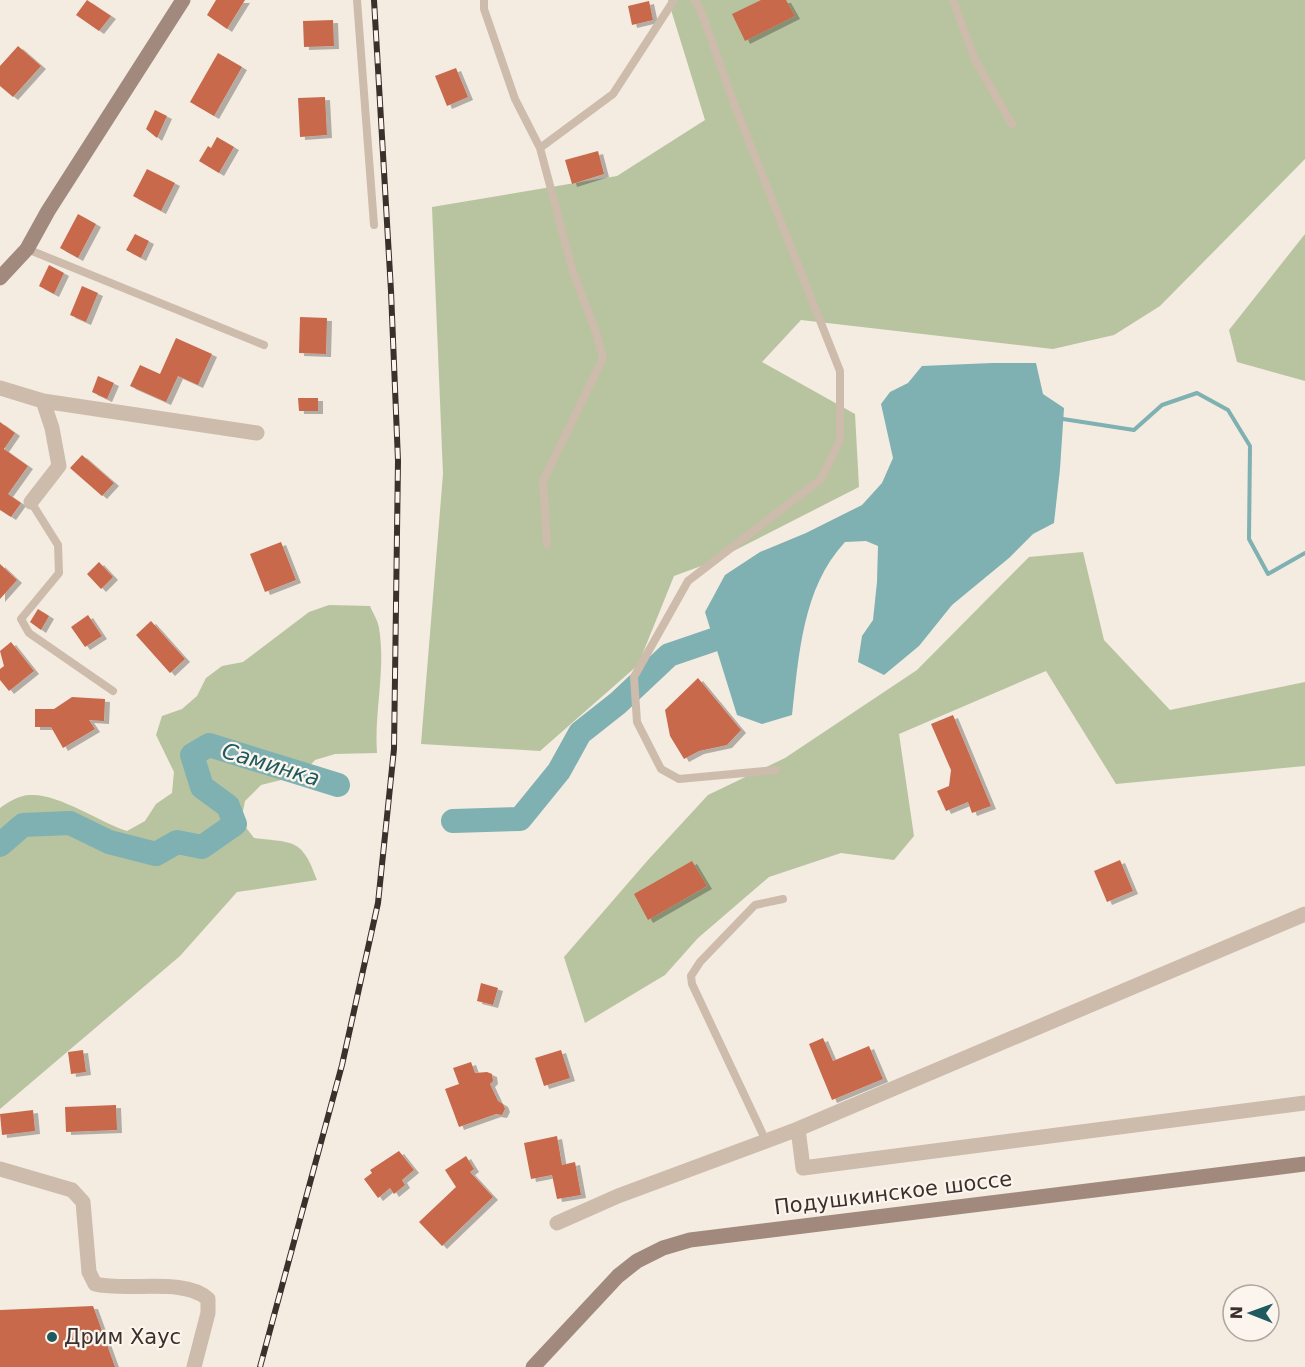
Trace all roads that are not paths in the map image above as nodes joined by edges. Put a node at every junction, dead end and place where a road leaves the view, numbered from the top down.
1 (183, 0) edge
2 (357, 0) edge
3 (484, 0) edge
4 (674, 0) edge
5 (695, 0) edge
6 (953, 0) edge
7 (1012, 124) dead end
8 (540, 148) junction
9 (374, 225) dead end
10 (27, 249) junction
11 (0, 278) edge
12 (264, 345) dead end
13 (0, 388) edge
14 (43, 401) junction
15 (257, 433) dead end
16 (31, 502) joint
17 (548, 544) dead end
18 (113, 691) dead end
19 (776, 770) dead end
20 (783, 899) dead end
21 (1305, 914) edge
22 (1305, 1103) edge
23 (798, 1130) junction
24 (766, 1141) junction
25 (1305, 1164) edge
26 (0, 1168) edge
27 (557, 1223) dead end
28 (194, 1367) edge
29 (533, 1367) edge

1 - 10 main road
2 - 9 lane
3 - 8 lane
4 - 8 lane
5 - 19 lane
6 - 7 lane
8 - 17 lane
10 - 11 main road
10 - 12 lane
13 - 14 street
14 - 15 street
14 - 16 street
16 - 18 lane
20 - 24 lane
21 - 23 street
22 - 23 street
23 - 24 street
24 - 27 street
25 - 29 main road, Подушкинское шоссе
26 - 28 street

